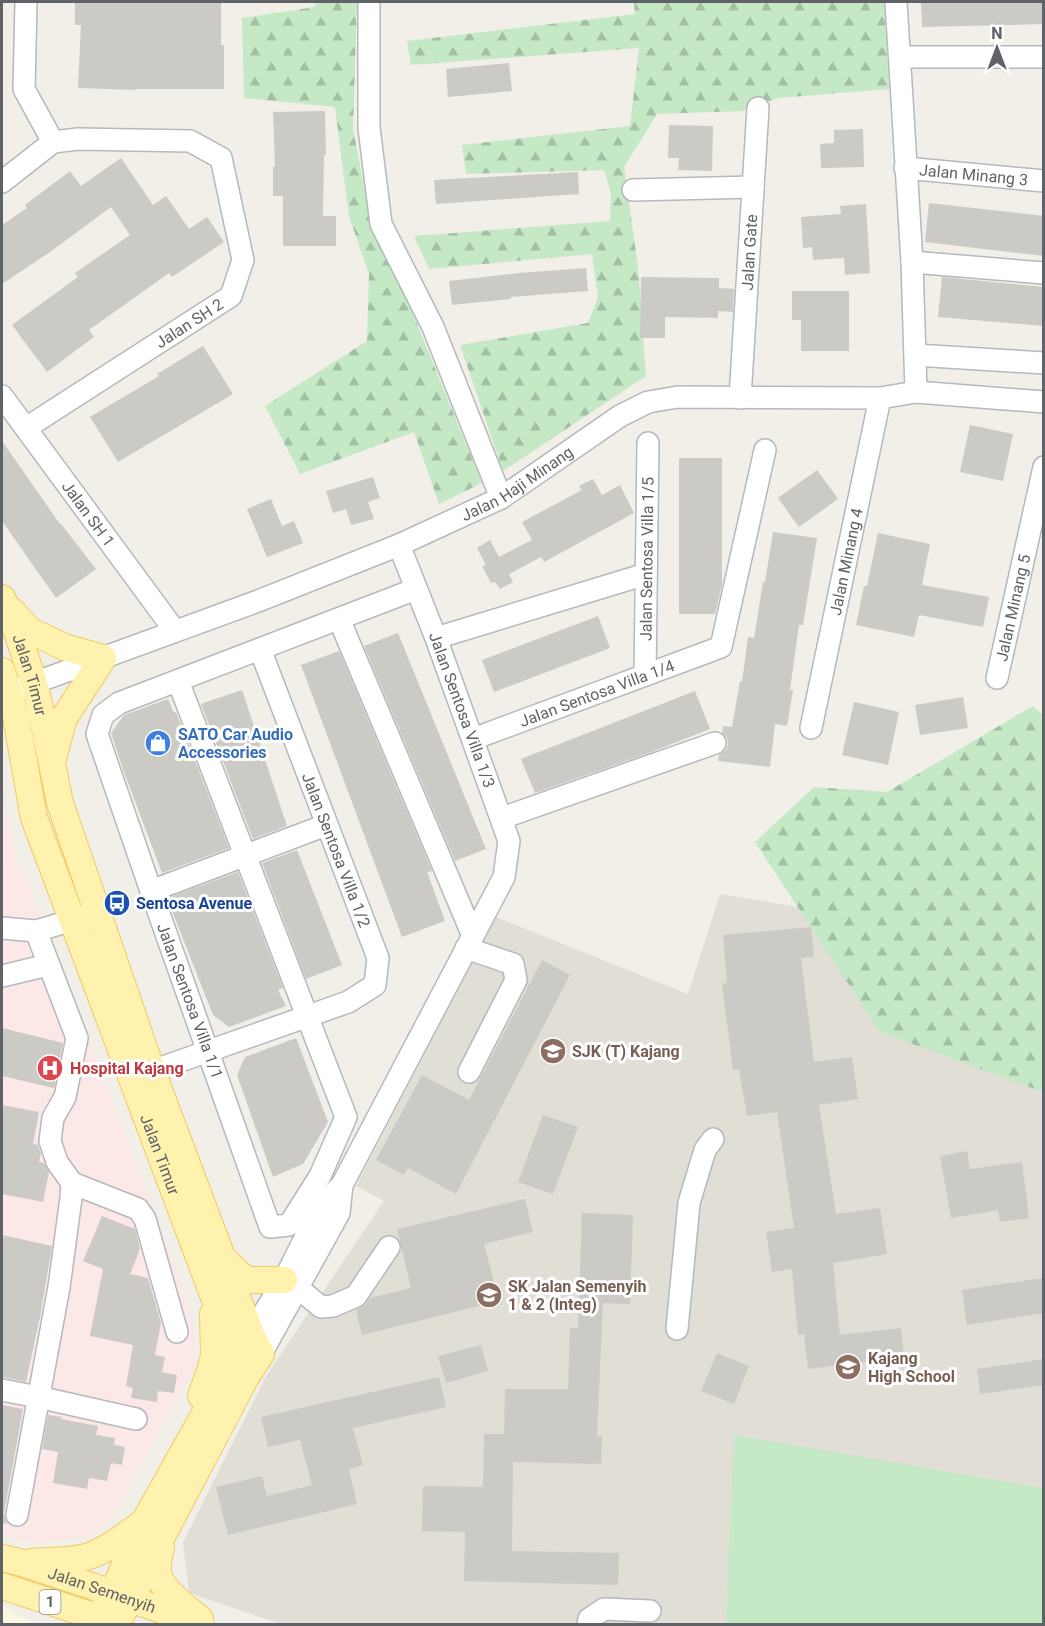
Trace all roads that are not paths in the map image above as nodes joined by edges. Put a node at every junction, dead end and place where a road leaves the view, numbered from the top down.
1 (26, 2) edge
2 (369, 2) edge
3 (896, 2) edge
4 (900, 57) junction
5 (1044, 57) edge
6 (758, 108) dead end
7 (53, 142) junction
8 (905, 168) junction
9 (2, 182) edge
10 (1044, 182) edge
11 (753, 187) junction
12 (633, 190) dead end
13 (912, 262) junction
14 (1044, 273) edge
15 (915, 356) junction
16 (1044, 363) edge
17 (916, 392) junction
18 (2, 396) edge
19 (740, 398) junction
20 (880, 398) junction
21 (1044, 402) edge
22 (26, 428) junction
23 (648, 443) dead end
24 (765, 450) dead end
25 (1044, 467) edge
26 (501, 498) junction
27 (399, 545) junction
28 (646, 574) junction
29 (416, 589) junction
30 (3, 601) edge
31 (339, 619) junction
32 (175, 631) junction
33 (436, 638) junction
34 (260, 649) junction
35 (103, 658) junction
36 (645, 675) junction
37 (997, 678) dead end
38 (178, 681) junction
39 (33, 683) junction
40 (4, 689) edge
41 (811, 728) dead end
42 (473, 739) junction
43 (715, 743) dead end
44 (51, 764) junction
45 (502, 818) junction
46 (327, 825) junction
47 (246, 855) junction
48 (151, 891) junction
49 (99, 913) junction
50 (72, 920) junction
51 (2, 928) edge
52 (36, 931) junction
53 (469, 942) junction
54 (48, 965) junction
55 (2, 976) edge
56 (306, 1016) junction
57 (208, 1051) junction
58 (152, 1071) junction
59 (469, 1072) dead end
60 (713, 1139) dead end
61 (72, 1184) junction
62 (389, 1247) dead end
63 (222, 1258) junction
64 (291, 1284) junction
65 (212, 1294) junction
66 (677, 1329) dead end
67 (177, 1332) dead end
68 (256, 1344) junction
69 (241, 1367) junction
70 (2, 1390) edge
71 (38, 1396) junction
72 (136, 1419) dead end
73 (198, 1425) junction
74 (17, 1515) dead end
75 (154, 1527) junction
76 (10, 1560) edge
77 (2, 1587) edge
78 (122, 1596) junction
79 (650, 1611) dead end
80 (109, 1623) edge
81 (54, 1624) edge
82 (203, 1624) edge
83 (588, 1624) edge

1 - 7 street
2 - 26 street
3 - 4 street
4 - 5 street
4 - 8 street
6 - 11 street, Jalan Gate
7 - 9 street
7 - 22 street, Jalan SH 2
8 - 10 street, Jalan Minang 3
8 - 13 street
11 - 12 street
11 - 19 street, Jalan Gate
13 - 14 street
13 - 15 street
15 - 16 street
15 - 17 street
17 - 20 street, Jalan Haji Minang
17 - 21 street, Jalan Haji Minang
18 - 22 street, Jalan SH 1
19 - 20 street, Jalan Haji Minang
19 - 26 street, Jalan Haji Minang
20 - 41 street, Jalan Minang 4
22 - 32 street, Jalan SH 1
23 - 28 street, Jalan Sentosa Villa 1/5
24 - 36 street, Jalan Sentosa Villa 1/4
25 - 37 street, Jalan Minang 5
26 - 27 street, Jalan Haji Minang
27 - 29 street, Jalan Sentosa Villa 1/3
27 - 32 street, Jalan Haji Minang
28 - 33 street
28 - 36 street, Jalan Sentosa Villa 1/5
29 - 31 street
29 - 33 street, Jalan Sentosa Villa 1/3
30 - 35 main road
30 - 39 main road, Jalan Timur
31 - 34 street
31 - 53 street
32 - 35 street, Jalan Haji Minang
33 - 42 street, Jalan Sentosa Villa 1/3
34 - 38 street
34 - 46 street, Jalan Sentosa Villa 1/2
35 - 39 street, Jalan Haji Minang
35 - 44 main road
36 - 42 street, Jalan Sentosa Villa 1/4
38 - 47 street
38 - 48 street, Jalan Sentosa Villa 1/1
39 - 40 street, Jalan Haji Minang
39 - 44 main road, Jalan Timur
40 - 50 main road, Jalan Timur
42 - 45 street, Jalan Sentosa Villa 1/3
43 - 45 street
44 - 49 main road, Jalan Timur
45 - 53 street, Jalan Sentosa Villa 1/3
46 - 47 street
46 - 56 street, Jalan Sentosa Villa 1/2
47 - 48 street
47 - 56 street
48 - 57 street, Jalan Sentosa Villa 1/1
49 - 50 street
49 - 58 main road, Jalan Timur
50 - 52 street
50 - 65 main road, Jalan Timur
51 - 52 street
52 - 54 street
53 - 59 street
53 - 64 street, Jalan Sentosa Villa 1/3
54 - 55 street
54 - 61 street
56 - 57 street
56 - 57 street, Jalan Sentosa Villa 1/1
57 - 58 street
58 - 63 main road, Jalan Timur
60 - 66 street
61 - 67 street
61 - 71 street
62 - 64 street
63 - 64 main road
63 - 68 main road, Jalan Timur
64 - 68 street, Jalan Sentosa Villa 1/3
65 - 69 main road, Jalan Timur
65 - 73 main road
68 - 69 main road
69 - 73 main road
69 - 75 main road
70 - 71 street
71 - 72 street
71 - 74 street
73 - 75 main road
75 - 76 main road
75 - 78 main road
75 - 82 main road
76 - 78 main road, Jalan Semenyih / 1
77 - 80 main road, Jalan Semenyih / 1
77 - 81 main road
78 - 80 main road
78 - 82 main road, Jalan Semenyih / 1
79 - 83 street

